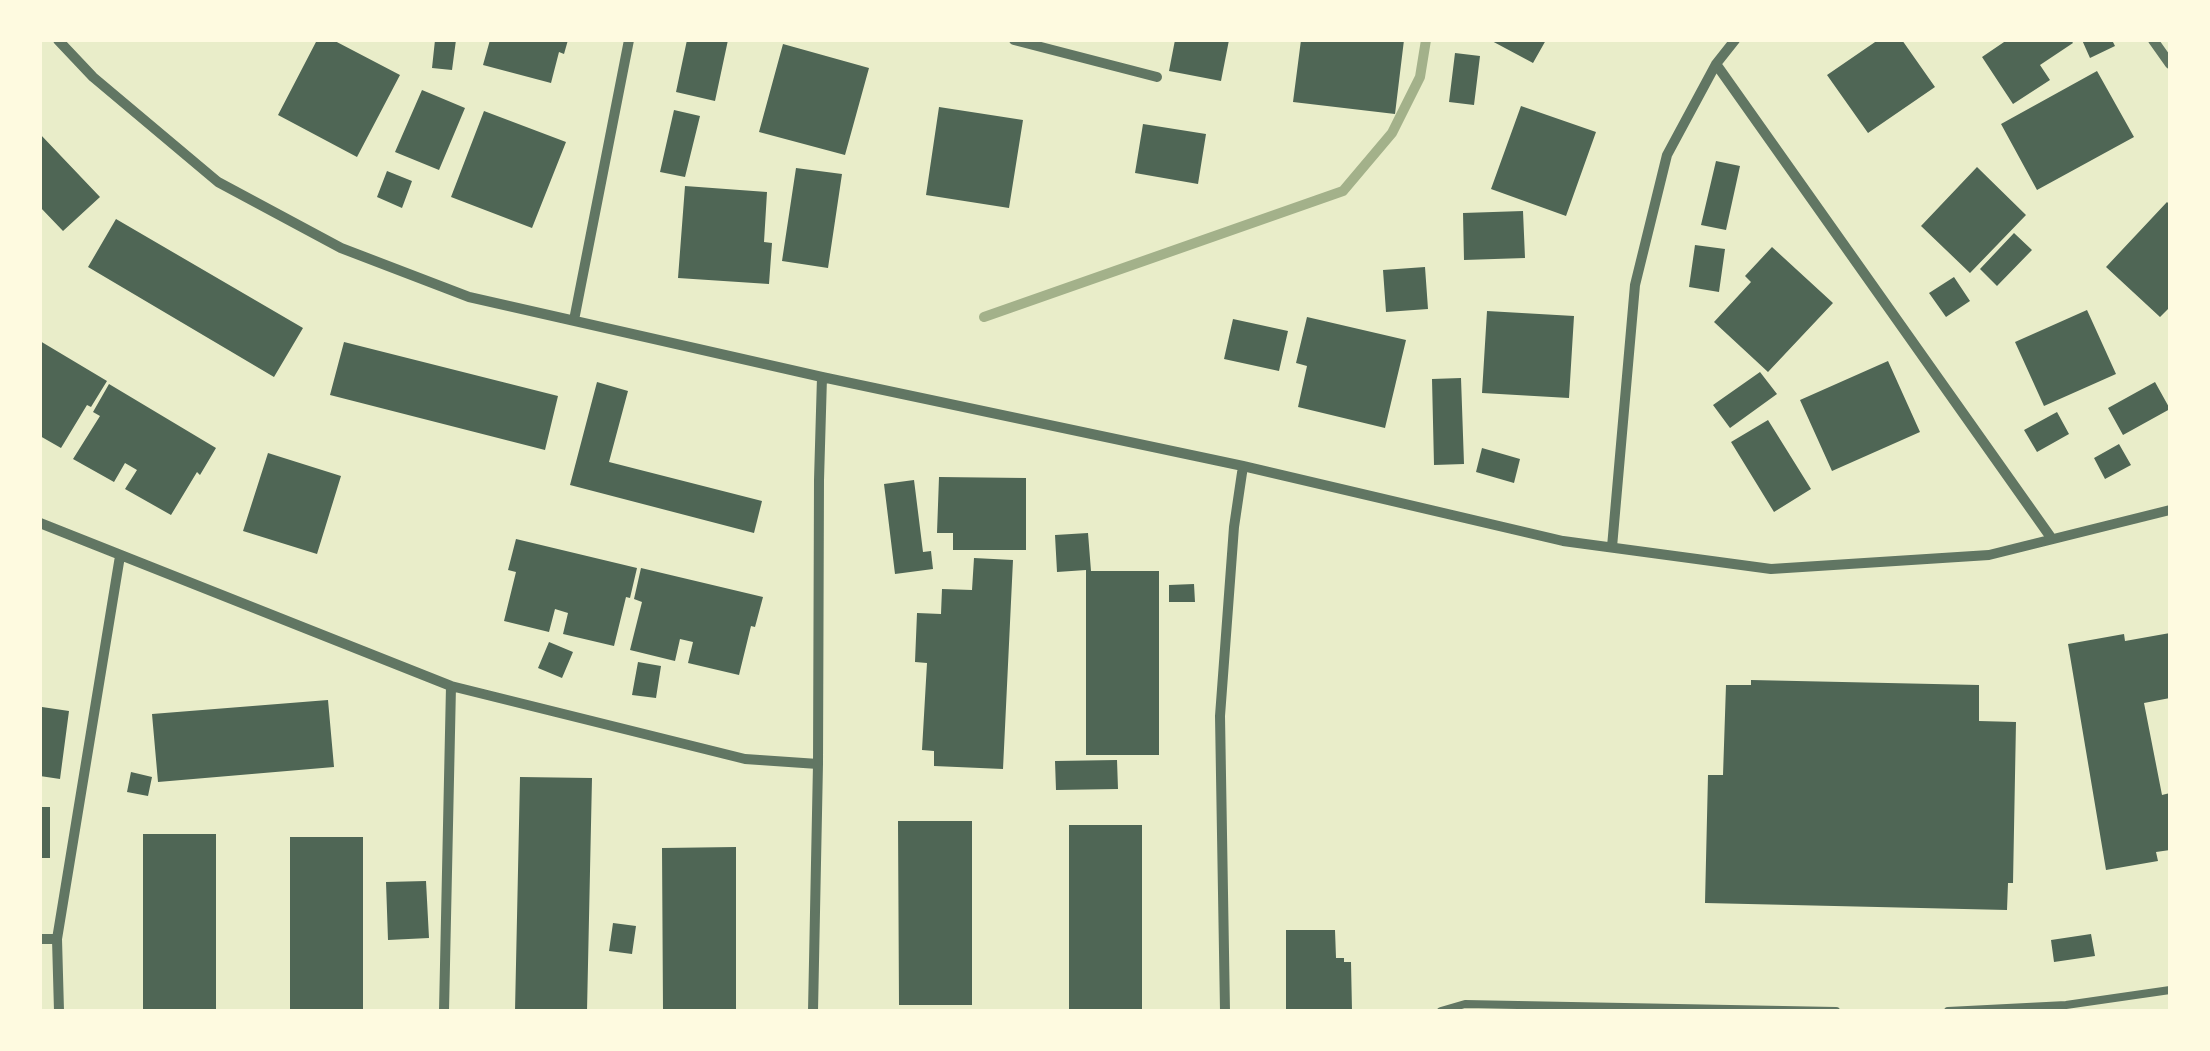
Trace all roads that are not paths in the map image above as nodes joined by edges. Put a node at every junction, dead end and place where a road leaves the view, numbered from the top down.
1 (58, 40) edge
2 (630, 40) edge
3 (1014, 40) edge
4 (1735, 40) edge
5 (2153, 40) edge
6 (1716, 64) junction
7 (2170, 64) edge
8 (1157, 77) dead end
9 (574, 320) junction
10 (822, 377) junction
11 (1243, 466) junction
12 (2170, 510) edge
13 (40, 523) edge
14 (2052, 540) junction
15 (1612, 547) junction
16 (120, 556) junction
17 (451, 686) junction
18 (818, 764) junction
19 (40, 939) edge
20 (57, 940) junction
21 (2170, 990) edge
22 (59, 1011) edge
23 (444, 1011) edge
24 (813, 1011) edge
25 (1225, 1011) edge
26 (1441, 1011) edge
27 (1836, 1011) edge
28 (1948, 1011) edge

1 - 9 street
2 - 9 street
3 - 8 street
4 - 6 street
5 - 7 street
6 - 14 street
6 - 15 street
9 - 10 street
10 - 11 street
10 - 18 street
11 - 15 street
11 - 25 street
12 - 14 street
13 - 16 street
14 - 15 street
16 - 17 street
16 - 20 street
17 - 18 street
17 - 23 street
18 - 24 street
19 - 20 street
20 - 22 street
21 - 28 lane
26 - 27 lane

